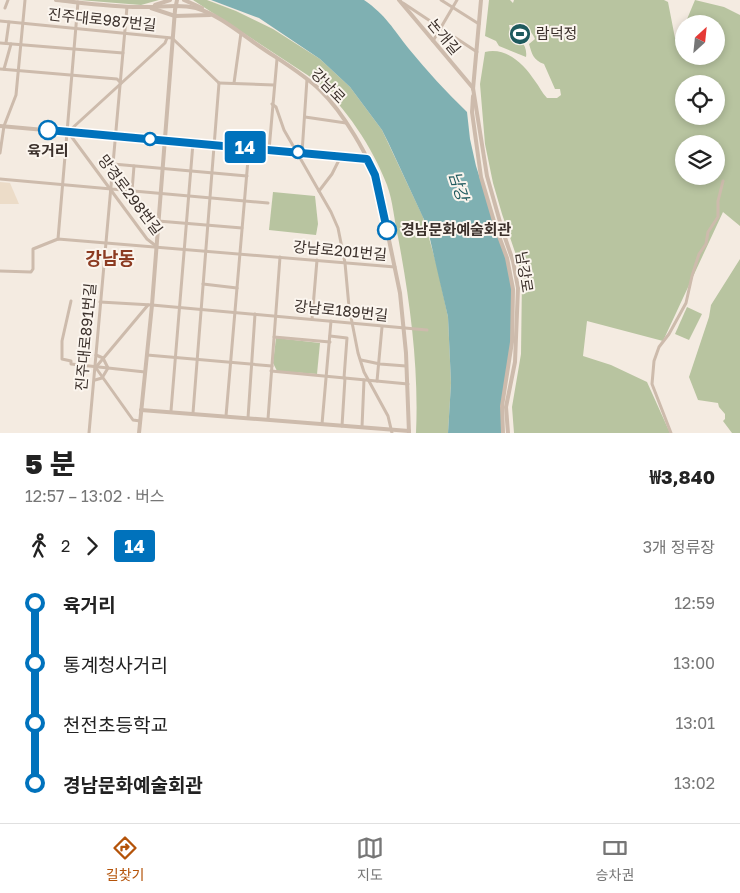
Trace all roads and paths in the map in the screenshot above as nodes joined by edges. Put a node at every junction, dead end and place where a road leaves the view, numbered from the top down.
1 (8, 0) edge
2 (24, 0) edge
3 (56, 0) edge
4 (170, 0) edge
5 (177, 0) edge
6 (184, 0) edge
7 (400, 0) edge
8 (441, 0) edge
9 (457, 0) edge
10 (481, 0) edge
11 (78, 2) junction
12 (127, 7) junction
13 (147, 7) junction
14 (453, 7) junction
15 (5, 8) dead end
16 (212, 15) junction
17 (175, 16) junction
18 (0, 21) edge
19 (9, 22) junction
20 (23, 22) junction
21 (479, 24) junction
22 (76, 28) junction
23 (441, 28) junction
24 (124, 33) junction
25 (240, 33) junction
26 (167, 38) junction
27 (172, 38) junction
28 (433, 41) junction
29 (0, 43) edge
30 (6, 43) junction
31 (11, 44) junction
32 (21, 45) junction
33 (75, 49) junction
34 (477, 52) junction
35 (123, 53) junction
36 (277, 59) junction
37 (2, 69) edge
38 (19, 71) junction
39 (73, 75) junction
40 (307, 79) junction
41 (121, 83) junction
42 (219, 83) junction
43 (234, 83) junction
44 (274, 85) junction
45 (473, 88) junction
46 (272, 104) junction
47 (304, 117) junction
48 (346, 123) junction
49 (2, 126) edge
50 (68, 132) junction
51 (115, 136) junction
52 (165, 140) junction
53 (193, 143) junction
54 (215, 145) junction
55 (249, 148) junction
56 (269, 150) junction
57 (0, 153) edge
58 (299, 153) junction
59 (341, 156) junction
60 (367, 159) junction
61 (113, 164) junction
62 (134, 166) junction
63 (163, 169) junction
64 (190, 171) junction
65 (212, 172) junction
66 (246, 176) junction
67 (0, 180) edge
68 (63, 185) junction
69 (723, 185) edge
70 (110, 189) junction
71 (132, 191) junction
72 (319, 192) junction
73 (161, 194) junction
74 (188, 196) junction
75 (211, 198) junction
76 (244, 201) junction
77 (268, 203) dead end
78 (158, 221) junction
79 (186, 223) junction
80 (208, 225) junction
81 (242, 228) junction
82 (58, 239) junction
83 (106, 244) junction
84 (156, 247) junction
85 (184, 249) junction
86 (206, 251) junction
87 (240, 254) junction
88 (280, 257) junction
89 (317, 260) junction
90 (346, 263) junction
91 (396, 268) junction
92 (0, 271) edge
93 (204, 284) junction
94 (237, 288) junction
95 (277, 299) joint
96 (71, 301) dead end
97 (100, 302) junction
98 (150, 305) junction
99 (179, 307) junction
100 (201, 309) junction
101 (235, 312) junction
102 (255, 314) junction
103 (275, 316) junction
104 (312, 319) junction
105 (331, 321) junction
106 (352, 324) junction
107 (382, 327) junction
108 (403, 329) junction
109 (427, 330) dead end
110 (330, 336) junction
111 (274, 337) junction
112 (330, 342) junction
113 (96, 355) junction
114 (147, 355) junction
115 (103, 358) junction
116 (175, 358) junction
117 (197, 360) junction
118 (360, 360) junction
119 (231, 362) junction
120 (251, 364) junction
121 (380, 364) junction
122 (272, 366) junction
123 (406, 366) junction
124 (96, 368) junction
125 (108, 368) junction
126 (271, 371) junction
127 (145, 372) junction
128 (326, 376) junction
129 (102, 378) junction
130 (345, 378) junction
131 (94, 380) junction
132 (364, 380) junction
133 (369, 381) junction
134 (377, 381) junction
135 (408, 384) junction
136 (141, 410) junction
137 (171, 411) junction
138 (193, 413) junction
139 (226, 416) junction
140 (248, 418) junction
141 (268, 419) junction
142 (140, 422) junction
143 (322, 424) junction
144 (342, 426) junction
145 (362, 427) junction
146 (392, 431) edge
147 (409, 432) edge
148 (89, 433) edge
149 (139, 433) edge
150 (503, 433) edge
151 (508, 433) edge
152 (671, 433) edge

1 - 15 street
2 - 20 street
3 - 11 street, 강남로
4 - 13 street
5 - 17 street, bridge
6 - 16 street
7 - 23 street
7 - 28 street, 논개길
8 - 14 street
9 - 14 street
10 - 21 street, 남강로
11 - 12 street, 강남로
11 - 22 street
12 - 13 street, 강남로
12 - 24 street, 진주대로891번길
13 - 16 street, 강남로
13 - 17 street
14 - 21 street
14 - 23 street
16 - 17 street
16 - 25 street, 강남로
17 - 27 street
18 - 19 street, 진주대로987번길
19 - 20 street, 진주대로987번길
19 - 30 street
20 - 22 street, 진주대로987번길
20 - 32 street
21 - 34 street, 남강로
22 - 24 street, 진주대로987번길
22 - 33 street
23 - 28 street
23 - 34 street
24 - 26 street, 진주대로987번길
24 - 35 street, 진주대로891번길
25 - 36 street, 강남로
25 - 43 street
26 - 27 street, 진주대로987번길
26 - 41 street
27 - 42 street
27 - 52 street
28 - 45 street, 논개길
29 - 30 street
30 - 31 street
31 - 32 street
31 - 37 street
32 - 33 street
32 - 38 street
33 - 35 street
33 - 39 street
34 - 45 street, 남강로
35 - 41 street, 진주대로891번길
36 - 40 street, 강남로
36 - 44 street
37 - 38 street
38 - 39 street
38 - 49 street
39 - 41 street
39 - 50 street
40 - 47 street
40 - 48 street, 강남로
41 - 50 street
41 - 51 street, 진주대로891번길
42 - 43 street
42 - 54 street
43 - 44 street
44 - 46 street
45 - 150 street, 남강로
45 - 151 street, 남강로
46 - 56 street
46 - 58 street
47 - 48 street
47 - 58 street
48 - 60 street, 강남로
49 - 50 street
49 - 57 street
50 - 51 street
50 - 68 street
50 - 70 street, 망경로298번길
51 - 52 street
51 - 61 street, 진주대로891번길
52 - 53 street
52 - 63 street
53 - 54 street
53 - 64 street
54 - 55 street
54 - 65 street
55 - 56 street
55 - 66 street
56 - 58 street
58 - 59 street
58 - 72 street
59 - 60 street
59 - 72 street
60 - 91 street, 강남로
61 - 62 street
61 - 70 street, 진주대로891번길
62 - 63 street
62 - 71 street
63 - 64 street
63 - 73 street
64 - 65 street
64 - 74 street
65 - 66 street
65 - 75 street
66 - 76 street
67 - 68 street
68 - 70 street
68 - 82 street
69 - 152 street
70 - 71 street
70 - 83 street, 진주대로891번길
70 - 84 street, 망경로298번길
71 - 73 street
72 - 90 street
73 - 74 street
73 - 78 street
74 - 75 street
74 - 79 street
75 - 76 street
75 - 80 street
76 - 77 street
76 - 81 street
78 - 79 street
78 - 84 street
79 - 80 street
79 - 85 street
80 - 81 street
80 - 86 street
81 - 87 street
82 - 83 street
82 - 92 street
83 - 84 street
83 - 97 street, 진주대로891번길
84 - 85 street
84 - 98 street
85 - 86 street
85 - 99 street
86 - 87 street
86 - 93 street
87 - 88 street
87 - 94 street
88 - 89 street, 강남로201번길
88 - 95 street, 강남로201번길
89 - 90 street, 강남로201번길
89 - 104 street
90 - 91 street, 강남로201번길
90 - 106 street
91 - 108 street, 강남로
93 - 94 street
93 - 100 street
94 - 101 street
95 - 103 street, 강남로189번길
96 - 124 street
97 - 98 street
97 - 113 street, 진주대로891번길
98 - 99 street
98 - 114 street
98 - 115 street
99 - 100 street
99 - 116 street
100 - 101 street
100 - 117 street
101 - 102 street
101 - 119 street
102 - 103 street
102 - 120 street
103 - 104 street, 강남로189번길
103 - 111 street, 강남로189번길
104 - 105 street, 강남로189번길
105 - 106 street, 강남로189번길
105 - 110 street
106 - 107 street, 강남로189번길
106 - 118 street
107 - 108 street, 강남로189번길
107 - 121 street
108 - 109 street, 강남로189번길
108 - 123 street, 강남로
110 - 112 street
110 - 130 street, 강남로189번길
111 - 112 street
111 - 122 street, 강남로189번길
112 - 128 street
113 - 115 street
113 - 124 street, 진주대로891번길
114 - 116 street
114 - 127 street
115 - 124 street
115 - 125 street
116 - 117 street
116 - 137 street
117 - 119 street
117 - 138 street
118 - 121 street
118 - 133 street
119 - 120 street
119 - 139 street
120 - 122 street
120 - 140 street
121 - 123 street
121 - 134 street
122 - 126 street, 강남로189번길
123 - 135 street, 강남로
124 - 125 street
124 - 129 street
124 - 131 street, 진주대로891번길
125 - 127 street
125 - 129 street
126 - 128 street
126 - 141 street, 강남로189번길
127 - 136 street
128 - 130 street
128 - 143 street
129 - 131 street
129 - 142 street
130 - 132 street
130 - 144 street
131 - 148 street, 진주대로891번길
132 - 133 street
132 - 145 street
133 - 134 street
133 - 146 street
134 - 135 street
135 - 147 street, 강남로
136 - 137 street
136 - 142 street
137 - 138 street
138 - 139 street
139 - 140 street
140 - 141 street
141 - 143 street
142 - 149 street
143 - 144 street
144 - 145 street
145 - 146 street
146 - 147 street

